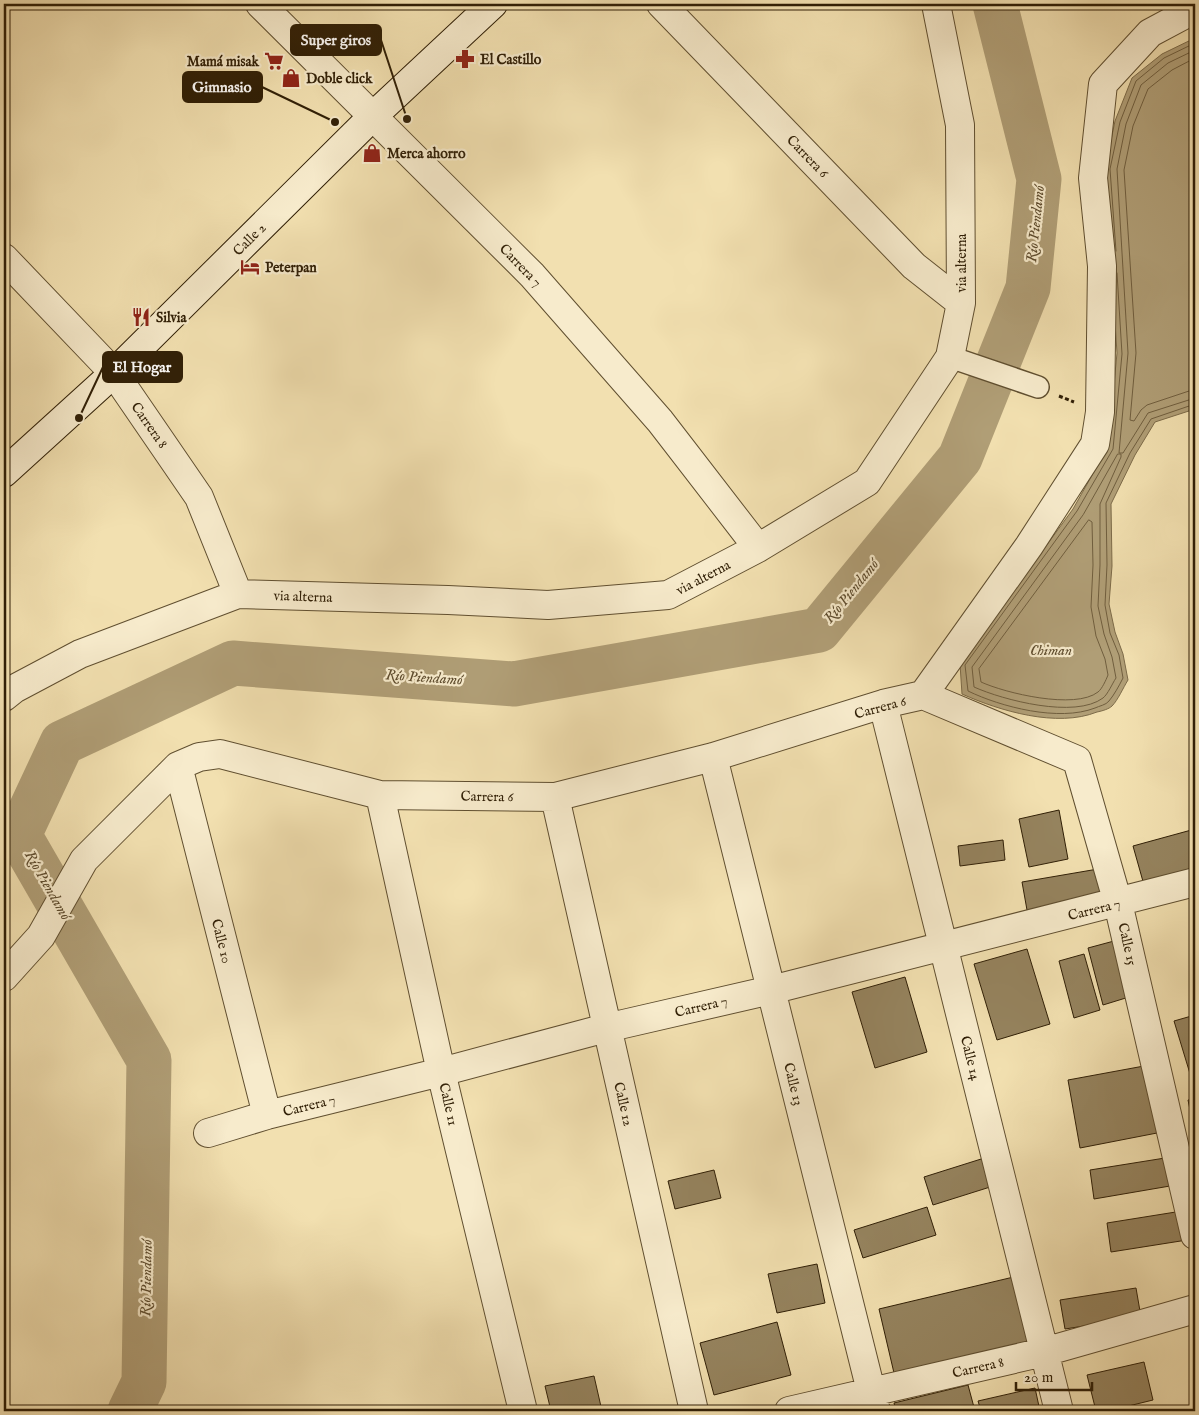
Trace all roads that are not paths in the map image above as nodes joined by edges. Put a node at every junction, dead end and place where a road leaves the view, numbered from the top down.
1 (260, 4) edge
2 (493, 4) edge
3 (661, 4) edge
4 (936, 4) edge
5 (1195, 9) edge
6 (372, 117) junction
7 (4, 258) edge
8 (961, 303) junction
9 (950, 357) junction
10 (114, 372) junction
11 (1038, 387) road end
12 (4, 473) edge
13 (758, 548) junction
14 (238, 594) junction
15 (923, 695) junction
16 (4, 697) edge
17 (883, 704) junction
18 (713, 757) junction
19 (178, 766) junction
20 (380, 795) junction
21 (555, 797) junction
22 (1195, 882) edge
23 (1118, 903) junction
24 (943, 947) junction
25 (4, 977) edge
26 (771, 990) junction
27 (606, 1028) junction
28 (442, 1072) junction
29 (267, 1116) junction
30 (208, 1134) dead end
31 (1195, 1235) edge
32 (1195, 1309) edge
33 (1044, 1352) junction
34 (873, 1402) edge
35 (523, 1411) edge
36 (694, 1411) edge
37 (789, 1411) edge
38 (1059, 1411) edge

1 - 6 street, Carrera 7
2 - 6 street, Calle 2
3 - 8 street, Carrera 6
4 - 8 street, via alterna
5 - 15 street
6 - 10 street, Calle 2
6 - 13 street, Carrera 7
7 - 10 street, Carrera 8
8 - 9 street, via alterna
9 - 11 street
9 - 13 street, via alterna
10 - 12 street, Calle 2
10 - 14 street, Carrera 8
13 - 14 street, via alterna
14 - 16 street, via alterna
15 - 17 street, Carrera 6
15 - 23 street, Calle 15
17 - 18 street, Carrera 6
17 - 24 street, Calle 14
18 - 21 street, Carrera 6
18 - 26 street, Calle 13
19 - 20 street, Carrera 6
19 - 25 street, Carrera 6
19 - 29 street, Calle 10
20 - 21 street, Carrera 6
20 - 28 street, Calle 11
21 - 27 street, Calle 12
22 - 23 street, Carrera 7
23 - 24 street, Carrera 7
23 - 31 street, Calle 15
24 - 26 street, Carrera 7
24 - 33 street, Calle 14
26 - 27 street, Carrera 7
26 - 34 street, Calle 13
27 - 28 street, Carrera 7
27 - 36 street, Calle 12
28 - 29 street, Carrera 7
28 - 35 street, Calle 11
29 - 30 street, Carrera 7
32 - 33 street, Carrera 8
33 - 34 street, Carrera 8
33 - 38 street, Calle 14
34 - 37 street, Carrera 8

